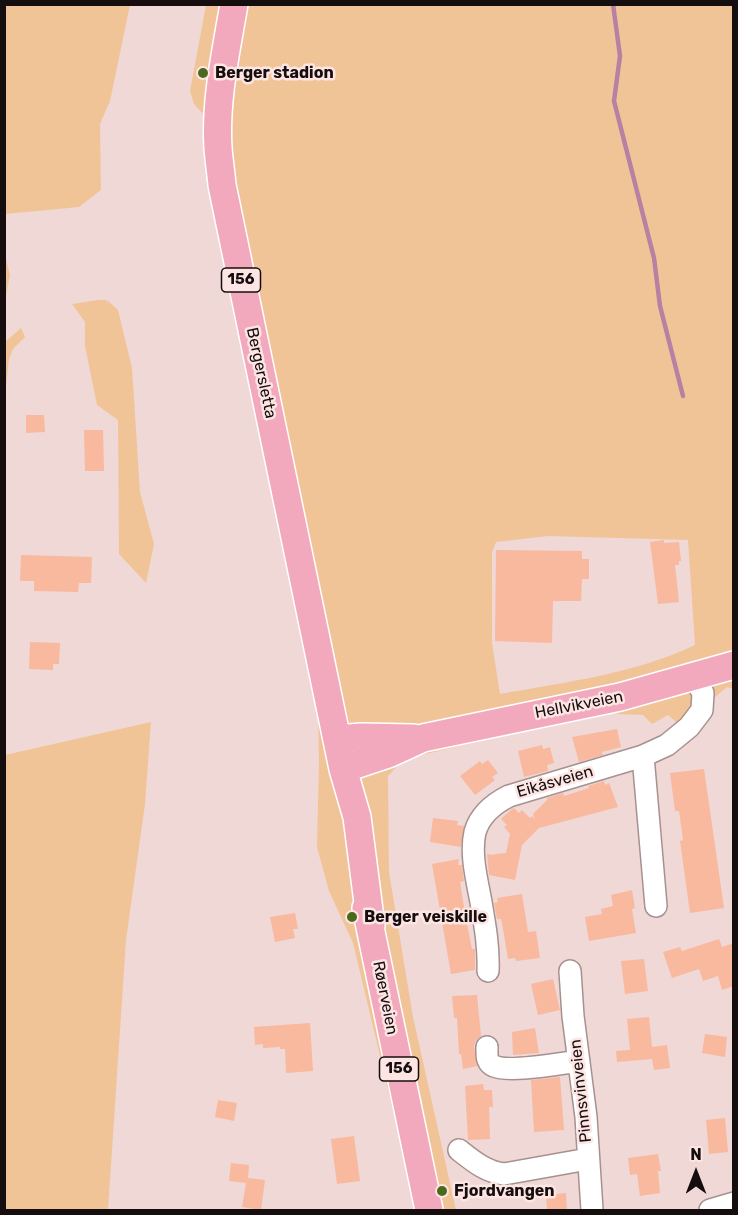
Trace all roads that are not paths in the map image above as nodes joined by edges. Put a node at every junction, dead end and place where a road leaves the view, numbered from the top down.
1 (234, 4) edge
2 (734, 665) edge
3 (694, 677) junction
4 (423, 738) junction
5 (338, 739) junction
6 (644, 756) junction
7 (343, 769) junction
8 (657, 906) dead end
9 (488, 971) dead end
10 (570, 971) dead end
11 (487, 1047) dead end
12 (579, 1061) junction
13 (459, 1150) dead end
14 (588, 1159) junction
15 (734, 1203) edge
16 (429, 1210) edge
17 (592, 1210) edge
18 (710, 1210) edge

1 - 5 main road, Bergersletta / 156
2 - 3 main road, Hellvikveien
3 - 4 main road, Hellvikveien
3 - 6 street, Eikåsveien
4 - 5 main road, Hellvikveien
4 - 7 main road, Hellvikveien
5 - 7 main road, Røerveien / 156
6 - 8 street
6 - 9 street, Eikåsveien
7 - 16 main road, Røerveien / 156
10 - 12 street, Pinnsvinveien
11 - 12 street
12 - 14 street, Pinnsvinveien
13 - 14 street
14 - 17 street, Pinnsvinveien
15 - 18 street

